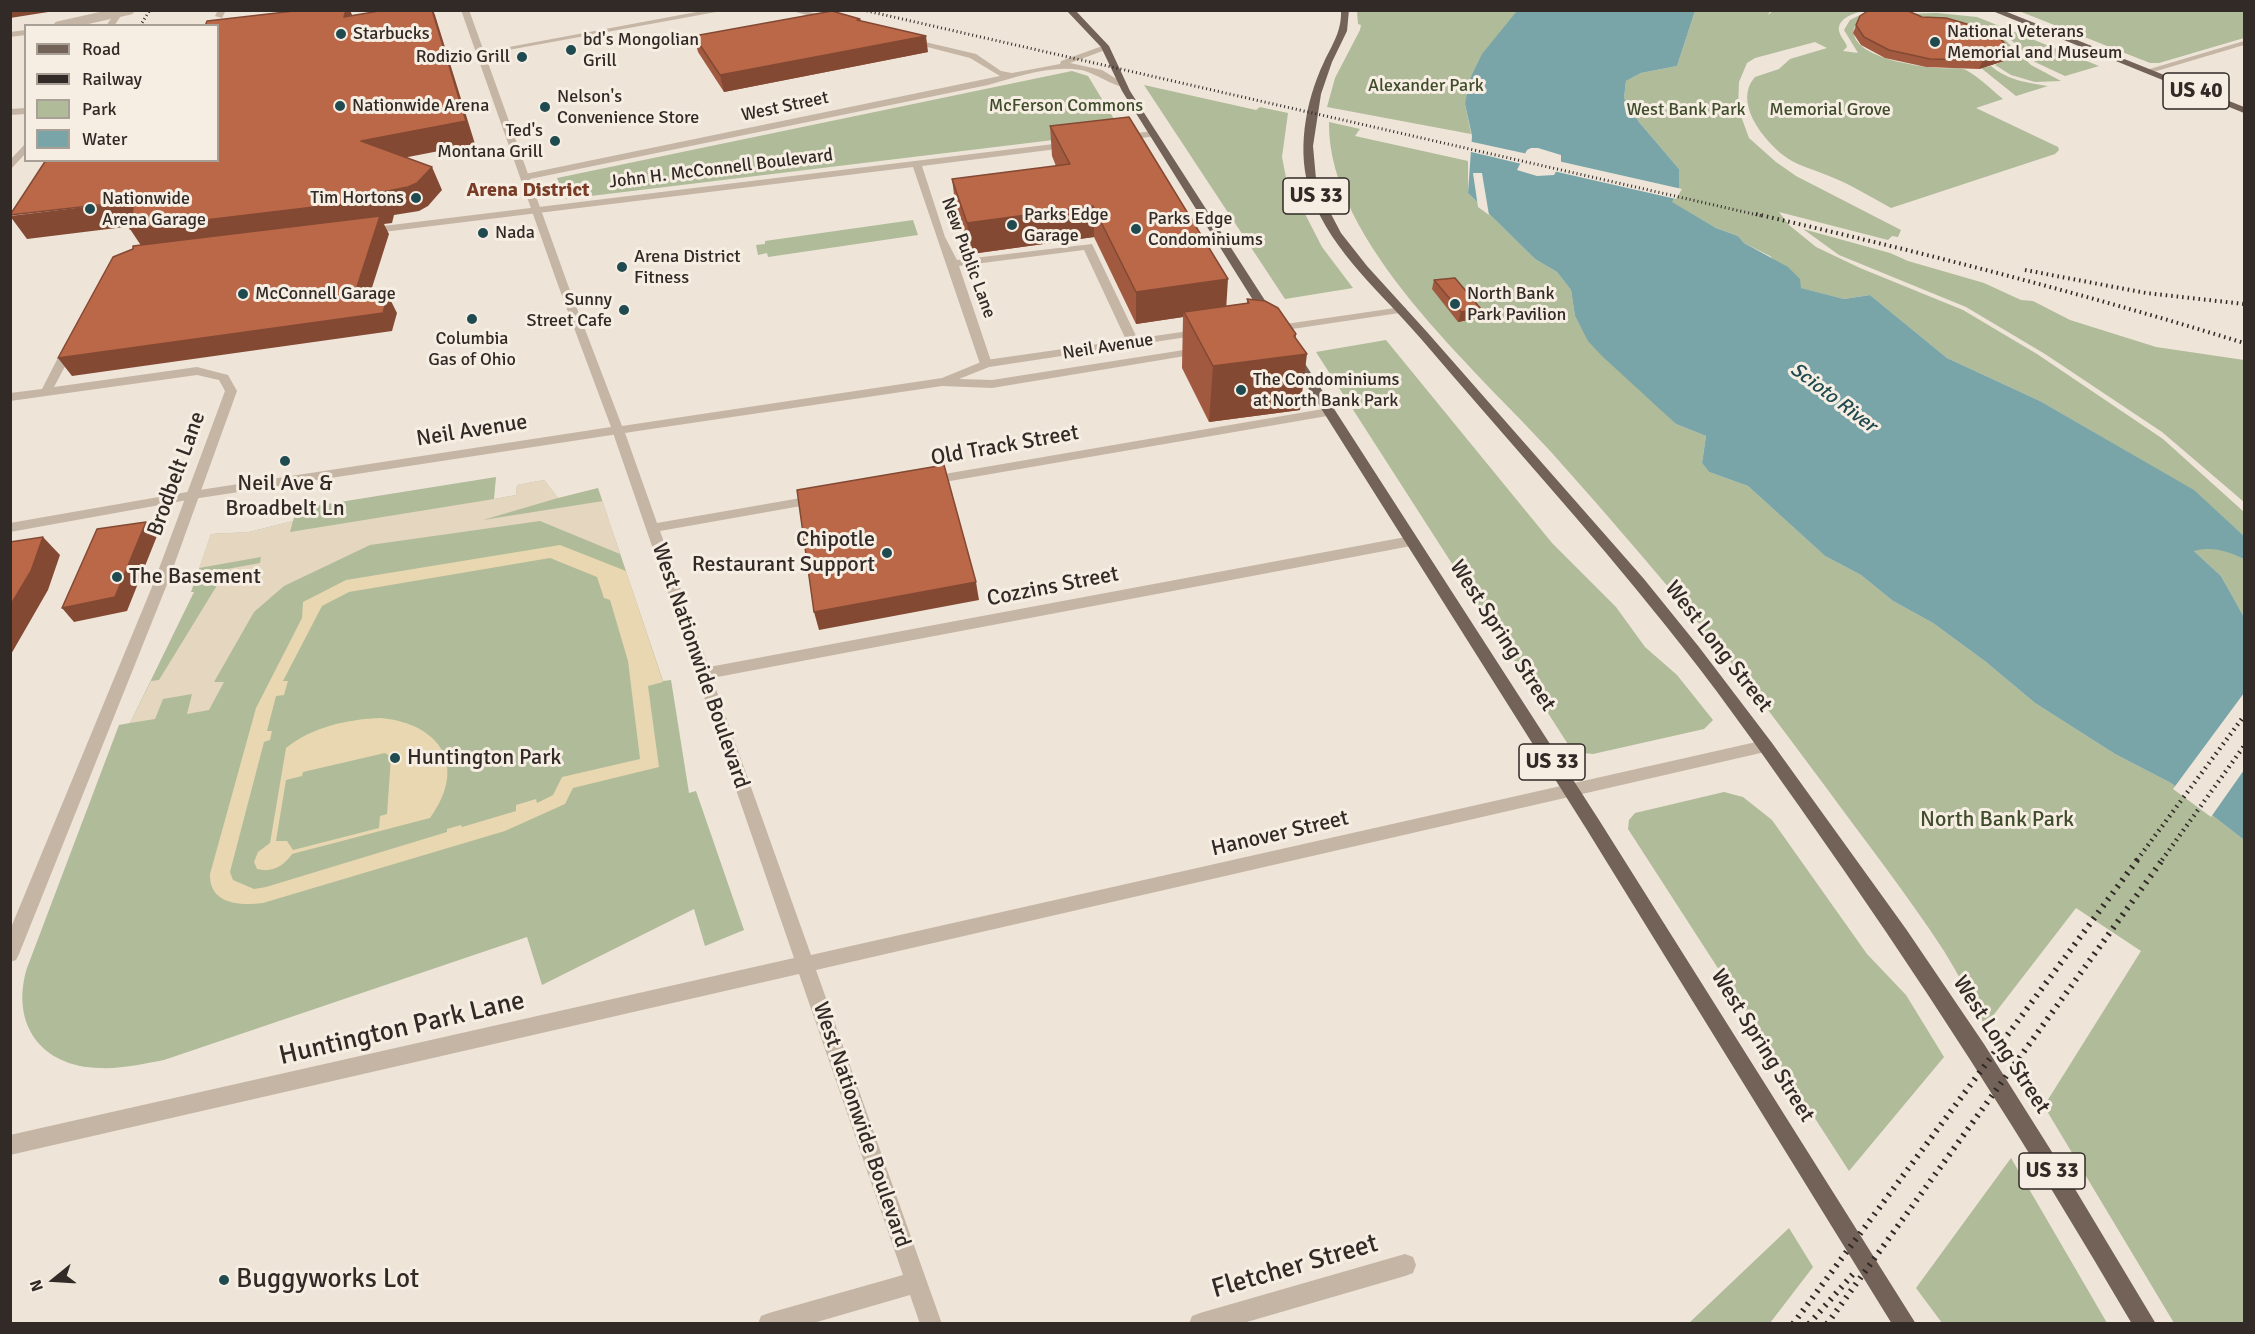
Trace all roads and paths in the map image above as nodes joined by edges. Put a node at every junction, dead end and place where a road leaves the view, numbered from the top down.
1 (121, 10) edge
2 (129, 10) edge
3 (465, 10) edge
4 (723, 10) edge
5 (793, 10) edge
6 (1070, 10) edge
7 (1346, 10) edge
8 (1994, 10) edge
9 (838, 22) edge
10 (67, 24) edge
11 (111, 24) edge
12 (893, 36) edge
13 (2244, 44) edge
14 (1105, 47) junction
15 (481, 53) junction
16 (1050, 67) junction
17 (2147, 71) junction
18 (1013, 75) junction
19 (1124, 86) junction
20 (2244, 110) edge
21 (1154, 135) junction
22 (1114, 139) edge
23 (1079, 144) edge
24 (24, 149) edge
25 (916, 164) junction
26 (10, 167) edge
27 (525, 177) junction
28 (537, 210) junction
29 (353, 232) edge
30 (953, 264) junction
31 (1402, 310) junction
32 (1215, 330) edge
33 (1257, 333) edge
34 (76, 334) edge
35 (1282, 337) junction
36 (1133, 342) junction
37 (1212, 349) edge
38 (986, 364) junction
39 (942, 382) junction
40 (46, 392) junction
41 (10, 397) edge
42 (1329, 412) junction
43 (618, 430) junction
44 (917, 482) edge
45 (193, 495) junction
46 (837, 496) edge
47 (10, 528) edge
48 (652, 528) junction
49 (1411, 541) junction
50 (703, 674) junction
51 (1765, 746) junction
52 (1570, 790) junction
53 (10, 954) edge
54 (805, 965) junction
55 (10, 1145) edge
56 (1405, 1264) dead end
57 (917, 1282) junction
58 (769, 1323) edge
59 (931, 1323) edge
60 (1200, 1323) edge
61 (1905, 1323) edge
62 (2145, 1323) edge

1 - 11 street
2 - 10 street, bridge
3 - 15 street, West Nationwide Boulevard
4 - 15 street
5 - 9 street
6 - 14 main road, West Spring Street / US 33
7 - 31 main road, West Long Street / US 33
8 - 17 main road, US 40
12 - 18 street
13 - 17 street
14 - 16 street, West Street
14 - 19 main road, West Spring Street / US 33
15 - 27 street, West Nationwide Boulevard
16 - 18 street, West Street
16 - 19 street, West Street
17 - 20 main road, US 40
18 - 27 street, West Street
19 - 21 main road, West Spring Street / US 33
21 - 22 street
21 - 35 main road, West Spring Street / US 33
23 - 25 street, John H. McConnell Boulevard
24 - 26 street
25 - 28 street, John H. McConnell Boulevard
25 - 30 street, New Public Lane
27 - 28 street, West Nationwide Boulevard
28 - 29 street, John H. McConnell Boulevard
28 - 43 street, West Nationwide Boulevard
30 - 36 street
30 - 38 street, New Public Lane
31 - 35 street
31 - 51 main road, West Long Street / US 33
32 - 36 street, Neil Avenue
33 - 35 street
34 - 40 street
35 - 42 main road, West Spring Street / US 33
36 - 38 street, Neil Avenue
37 - 39 street, Neil Avenue
38 - 39 street
39 - 43 street, Neil Avenue
40 - 41 street, Brodbelt Lane
40 - 45 street, Brodbelt Lane
42 - 44 street, Old Track Street
42 - 49 main road, West Spring Street / US 33
43 - 45 street, Neil Avenue
43 - 48 street, West Nationwide Boulevard
45 - 47 street, Neil Avenue
45 - 53 street, Brodbelt Lane
46 - 48 street
48 - 50 street, West Nationwide Boulevard
49 - 50 street, Cozzins Street
49 - 52 main road, West Spring Street / US 33
50 - 54 street, West Nationwide Boulevard
51 - 52 street, Hanover Street
51 - 62 main road, West Long Street / US 33
52 - 54 street, Hanover Street
52 - 61 main road, West Spring Street / US 33
54 - 55 street, Huntington Park Lane
54 - 57 street, West Nationwide Boulevard
56 - 60 street, Fletcher Street
57 - 58 street
57 - 59 street, West Nationwide Boulevard

